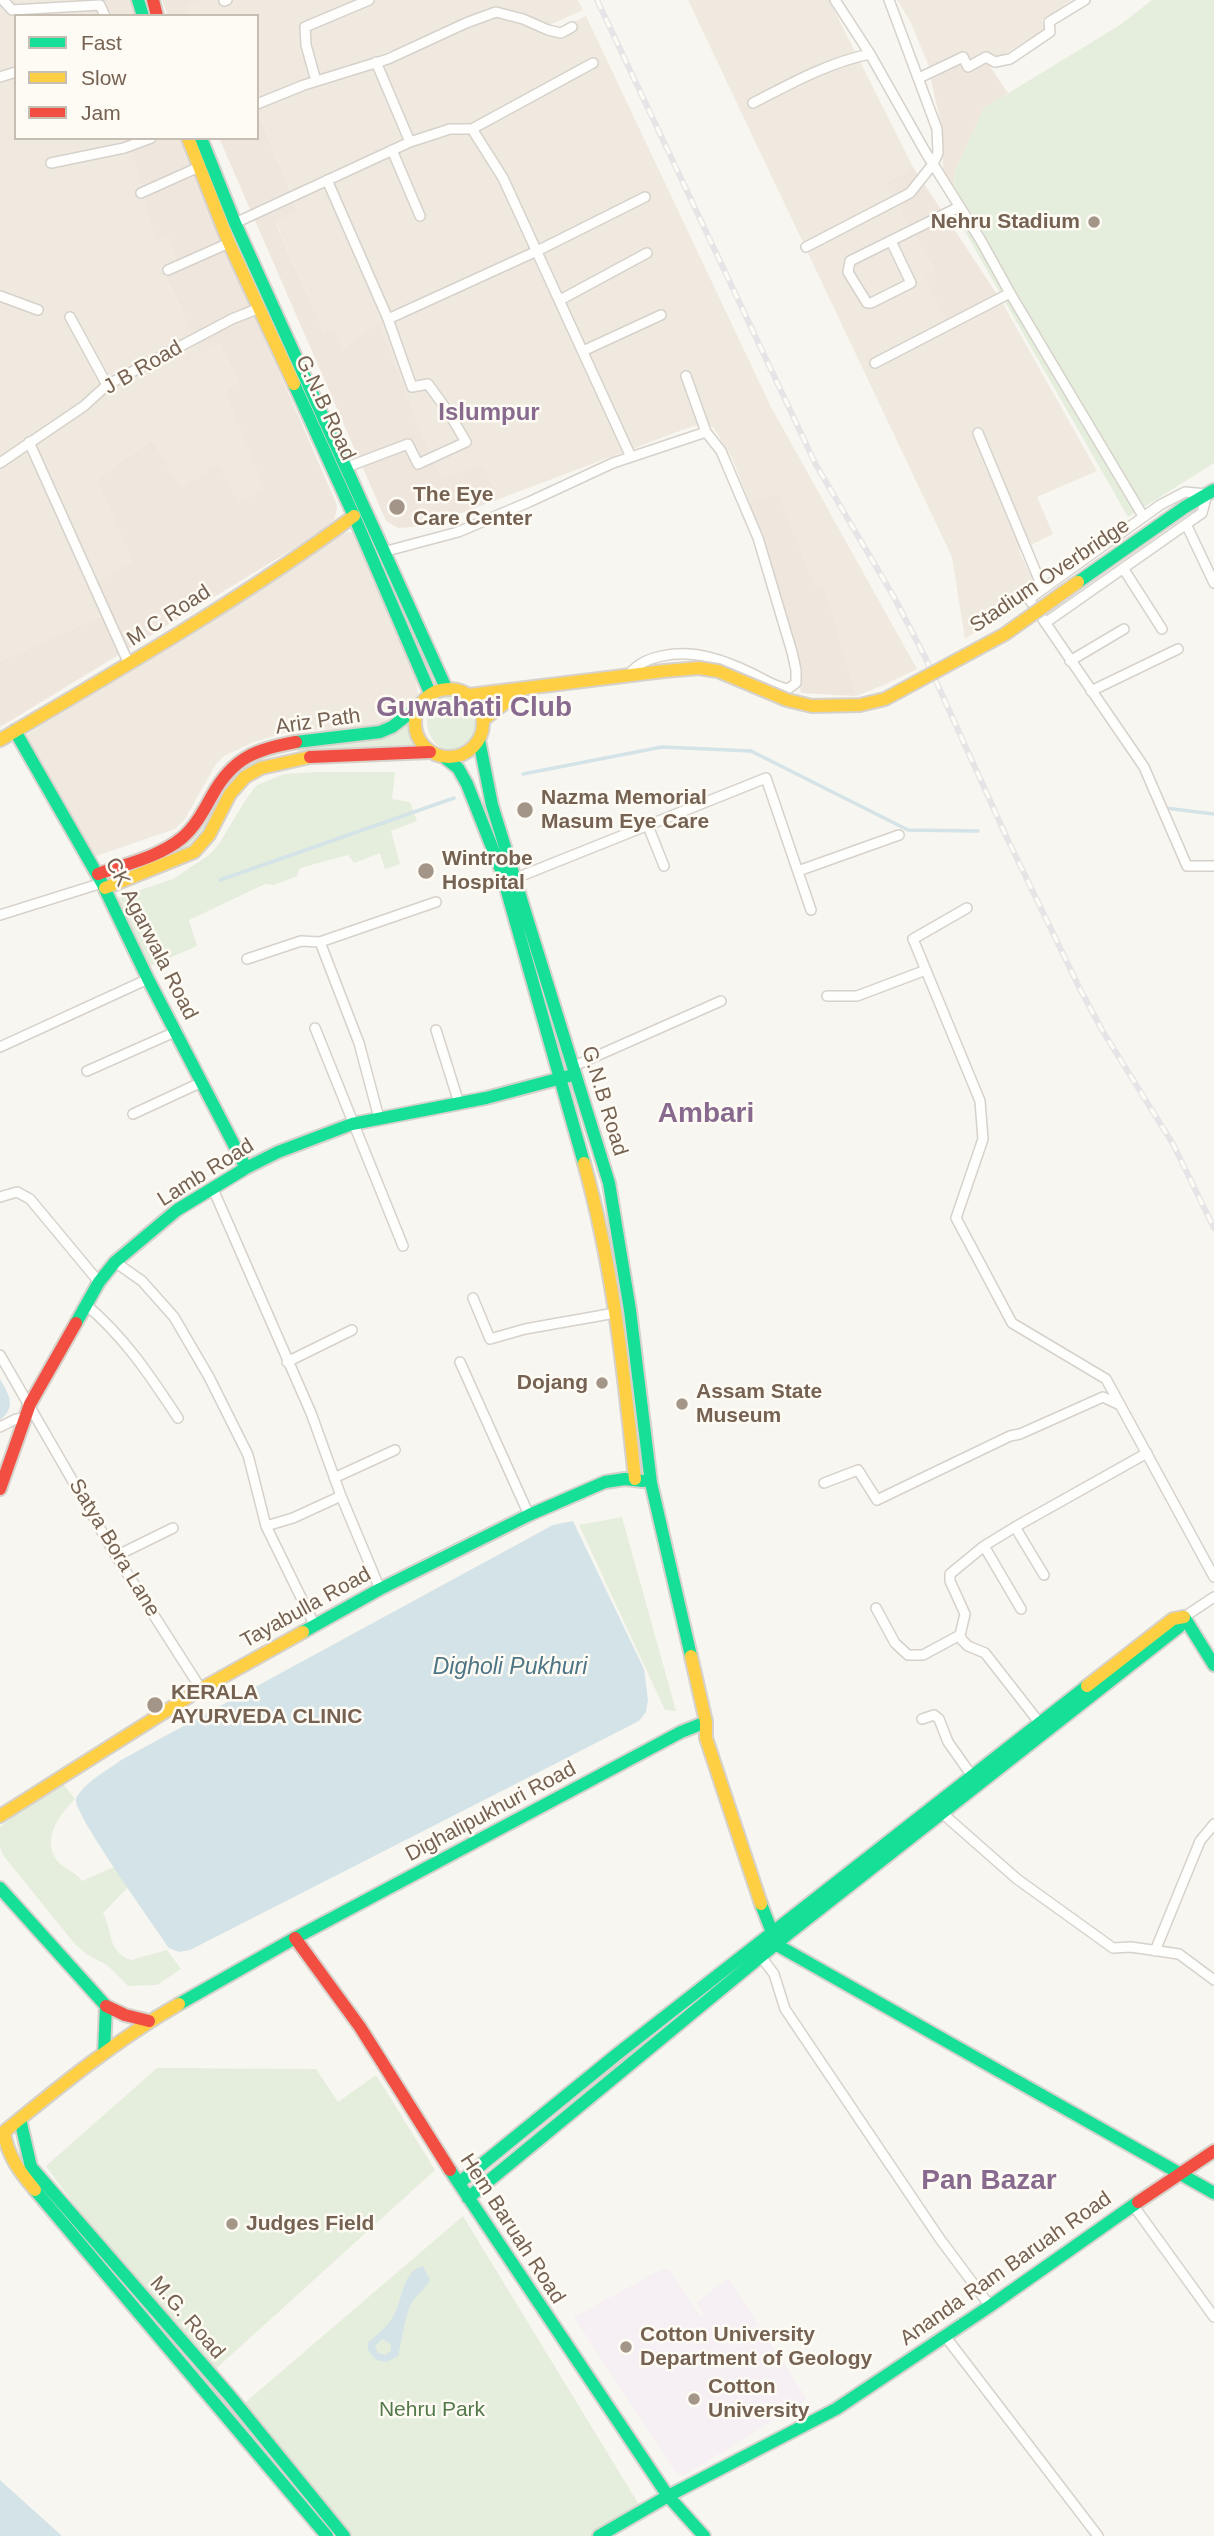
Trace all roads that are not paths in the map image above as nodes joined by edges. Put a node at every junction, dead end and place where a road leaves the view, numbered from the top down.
1 (3, 0) edge
2 (369, 0) edge
3 (835, 0) edge
4 (1085, 0) edge
5 (893, 1) edge
6 (353, 3) edge
7 (12, 10) junction
8 (103, 14) edge
9 (0, 16) edge
10 (572, 27) dead end
11 (870, 54) junction
12 (376, 62) junction
13 (593, 63) dead end
14 (919, 78) junction
15 (316, 81) junction
16 (259, 103) edge
17 (753, 103) dead end
18 (472, 129) junction
19 (146, 140) edge
20 (189, 140) edge
21 (202, 140) edge
22 (410, 142) junction
23 (392, 150) junction
24 (51, 163) dead end
25 (933, 164) junction
26 (199, 167) junction
27 (327, 180) junction
28 (141, 193) dead end
29 (645, 197) dead end
30 (959, 207) junction
31 (420, 216) dead end
32 (235, 223) junction
33 (891, 240) junction
34 (229, 243) junction
35 (806, 247) dead end
36 (537, 251) junction
37 (647, 253) dead end
38 (168, 270) dead end
39 (1010, 293) junction
40 (0, 296) edge
41 (560, 300) junction
42 (257, 309) junction
43 (37, 310) dead end
44 (661, 315) dead end
45 (69, 317) dead end
46 (388, 319) junction
47 (583, 351) junction
48 (876, 363) dead end
49 (686, 376) dead end
50 (107, 385) junction
51 (706, 432) junction
52 (978, 433) dead end
53 (29, 442) junction
54 (631, 457) junction
55 (0, 463) edge
56 (347, 467) junction
57 (1210, 492) edge
58 (354, 516) junction
59 (1143, 516) junction
60 (1186, 524) junction
61 (383, 552) junction
62 (1124, 568) junction
63 (1214, 583) edge
64 (1043, 589) junction
65 (1045, 623) junction
66 (1124, 629) dead end
67 (1162, 629) dead end
68 (1178, 649) dead end
69 (1070, 661) junction
70 (129, 664) junction
71 (629, 674) junction
72 (446, 688) junction
73 (523, 689) junction
74 (1091, 691) junction
75 (430, 693) junction
76 (469, 695) junction
77 (418, 707) junction
78 (483, 720) junction
79 (15, 731) junction
80 (0, 740) edge
81 (478, 740) junction
82 (430, 752) junction
83 (444, 757) junction
84 (649, 826) junction
85 (899, 835) dead end
86 (664, 866) dead end
87 (1214, 866) edge
88 (798, 871) junction
89 (516, 878) junction
90 (102, 882) junction
91 (436, 902) dead end
92 (967, 908) dead end
93 (811, 910) dead end
94 (0, 915) edge
95 (320, 942) junction
96 (247, 959) dead end
97 (926, 970) junction
98 (148, 979) junction
99 (827, 996) dead end
100 (721, 1001) dead end
101 (315, 1028) dead end
102 (436, 1030) dead end
103 (177, 1031) junction
104 (0, 1047) edge
105 (575, 1070) junction
106 (88, 1071) dead end
107 (559, 1079) junction
108 (202, 1082) junction
109 (459, 1103) junction
110 (133, 1114) dead end
111 (379, 1118) junction
112 (352, 1124) junction
113 (246, 1168) junction
114 (213, 1189) junction
115 (0, 1197) edge
116 (403, 1246) dead end
117 (115, 1262) junction
118 (99, 1282) junction
119 (473, 1298) dead end
120 (85, 1304) junction
121 (615, 1313) junction
122 (352, 1330) dead end
123 (0, 1355) edge
124 (287, 1362) junction
125 (460, 1362) dead end
126 (30, 1404) junction
127 (1122, 1406) junction
128 (178, 1418) dead end
129 (25, 1419) junction
130 (0, 1427) edge
131 (395, 1450) dead end
132 (1147, 1453) junction
133 (334, 1478) junction
134 (635, 1479) junction
135 (651, 1483) junction
136 (824, 1483) dead end
137 (0, 1489) edge
138 (341, 1496) junction
139 (529, 1515) junction
140 (266, 1526) junction
141 (1015, 1527) junction
142 (173, 1528) dead end
143 (984, 1546) junction
144 (116, 1556) junction
145 (1044, 1575) dead end
146 (1214, 1577) edge
147 (380, 1589) junction
148 (1214, 1597) edge
149 (876, 1608) dead end
150 (1021, 1609) dead end
151 (1184, 1617) junction
152 (314, 1624) junction
153 (960, 1635) junction
154 (1214, 1665) edge
155 (201, 1689) junction
156 (922, 1719) dead end
157 (701, 1724) junction
158 (1043, 1727) junction
159 (972, 1776) junction
160 (942, 1813) junction
161 (0, 1816) edge
162 (1214, 1824) edge
163 (0, 1888) edge
164 (295, 1938) junction
165 (774, 1939) junction
166 (1155, 1951) junction
167 (762, 1958) junction
168 (1214, 1980) edge
169 (106, 2006) junction
170 (149, 2021) junction
171 (104, 2053) junction
172 (20, 2119) junction
173 (2, 2143) edge
174 (1214, 2151) edge
175 (26, 2155) junction
176 (1178, 2174) junction
177 (458, 2183) junction
178 (1214, 2193) edge
179 (468, 2198) junction
180 (1133, 2205) junction
181 (990, 2306) junction
182 (1214, 2317) edge
183 (945, 2336) junction
184 (668, 2496) junction
185 (327, 2536) edge
186 (344, 2536) edge
187 (599, 2536) edge
188 (704, 2536) edge
189 (1098, 2536) edge

1 - 7 street
2 - 6 street
3 - 11 street
4 - 14 street
5 - 14 street
6 - 15 street
7 - 8 street
7 - 9 street
10 - 12 street
11 - 17 street
11 - 25 street
12 - 15 street
12 - 22 street
13 - 18 street
14 - 25 street
15 - 16 street
18 - 22 street
18 - 36 street
19 - 24 street
20 - 26 main road, G.N.B Road
21 - 32 main road, G.N.B Road
22 - 23 street
23 - 27 street
23 - 31 street
25 - 30 street
25 - 35 street
26 - 28 street
26 - 34 main road, G.N.B Road
27 - 32 street
27 - 46 street
29 - 36 street
30 - 33 street
30 - 39 street
32 - 56 main road, G.N.B Road
33 - 33 street
34 - 38 street
34 - 42 main road, G.N.B Road
36 - 41 street
36 - 46 street
37 - 41 street
39 - 48 street
39 - 59 street
40 - 43 street
41 - 47 street
42 - 50 street, J B Road
42 - 58 main road, G.N.B Road
44 - 47 street
45 - 50 street
46 - 56 street
47 - 54 street
49 - 51 street
50 - 53 street, J B Road
51 - 54 street
51 - 71 street
52 - 64 street
53 - 55 street, J B Road
53 - 70 street
54 - 61 street
56 - 61 main road, G.N.B Road
57 - 59 street
57 - 60 street
57 - 71 main road, Stadium Overbridge, bridge
58 - 70 main road, M C Road
58 - 75 main road, G.N.B Road
59 - 64 street
60 - 62 street
60 - 63 street
61 - 72 main road, G.N.B Road
62 - 65 street
62 - 67 street
64 - 65 street
65 - 69 street
66 - 69 street
68 - 74 street
69 - 74 street
70 - 79 main road, M C Road
71 - 73 main road, Stadium Overbridge
72 - 75 main road
72 - 76 main road
73 - 76 main road, Stadium Overbridge
73 - 78 main road
74 - 87 street
75 - 77 main road
76 - 78 main road
77 - 82 main road
77 - 90 main road, Ariz Path
78 - 81 main road
79 - 80 main road, M C Road
79 - 90 main road, CK Agarwala Road
81 - 83 main road
81 - 89 main road, G.N.B Road
82 - 83 main road
82 - 90 main road, Ariz Path
83 - 107 main road, G.N.B Road
84 - 86 street
84 - 88 street
84 - 89 street
85 - 88 street
88 - 93 street
89 - 105 main road, G.N.B Road
90 - 94 street
90 - 98 main road, CK Agarwala Road
91 - 95 street
92 - 97 street
95 - 96 street
95 - 111 street
97 - 99 street
97 - 127 street
98 - 103 main road, CK Agarwala Road
98 - 104 street
100 - 105 street
101 - 112 street
102 - 109 street
103 - 106 street
103 - 108 main road, CK Agarwala Road
105 - 107 main road, Lamb Road
105 - 135 main road, G.N.B Road
107 - 109 main road, Lamb Road
107 - 121 main road, G.N.B Road
108 - 110 street
108 - 113 main road, CK Agarwala Road
109 - 111 main road, Lamb Road
111 - 112 main road, Lamb Road
112 - 113 main road, Lamb Road
112 - 116 street
113 - 114 main road, Lamb Road
114 - 117 main road, Lamb Road
114 - 124 street
115 - 118 street
117 - 118 main road, Lamb Road
117 - 140 street
118 - 120 main road, Lamb Road
119 - 121 street
120 - 126 main road, Lamb Road
120 - 128 street
121 - 134 main road, G.N.B Road
122 - 124 street
123 - 126 street, Satya Bora Lane
124 - 133 street
125 - 139 street
126 - 129 main road, Lamb Road
126 - 144 street, Satya Bora Lane
127 - 132 street
127 - 136 street
129 - 130 street
129 - 137 main road, Lamb Road
131 - 133 street
132 - 141 street
132 - 146 street
133 - 138 street
134 - 135 main road, Tayabulla Road
134 - 139 main road, Tayabulla Road
135 - 157 main road, G.N.B Road
138 - 140 street
138 - 147 street
139 - 147 main road, Tayabulla Road
140 - 152 street
141 - 143 street
141 - 145 street
142 - 144 street
143 - 150 street
143 - 153 street
144 - 155 street, Satya Bora Lane
147 - 152 main road, Tayabulla Road
148 - 151 street
149 - 153 street
151 - 154 main road
151 - 158 main road
152 - 155 main road, Tayabulla Road
153 - 158 street
155 - 161 main road, Tayabulla Road
156 - 159 street
157 - 164 main road, Dighalipukhuri Road
157 - 165 main road, G.N.B Road
158 - 159 main road
158 - 160 main road
159 - 165 main road
160 - 165 main road
160 - 166 street
162 - 166 street
163 - 169 main road
164 - 170 main road, Dighalipukhuri Road
164 - 177 main road, Hem Baruah Road
165 - 167 main road
165 - 176 main road
165 - 177 main road
166 - 168 street
167 - 179 main road
167 - 181 street
169 - 170 main road
169 - 171 main road
170 - 171 main road, Dighalipukhuri Road
171 - 172 main road, Dighalipukhuri Road
172 - 173 main road
172 - 175 main road, M.G. Road
173 - 175 main road
173 - 185 main road
174 - 176 main road, Ananda Ram Baruah Road
175 - 186 main road, M.G. Road
176 - 178 main road
176 - 180 main road, Ananda Ram Baruah Road
177 - 179 main road, Hem Baruah Road
179 - 184 main road, Hem Baruah Road
180 - 181 main road, Ananda Ram Baruah Road
180 - 182 street
181 - 183 main road, Ananda Ram Baruah Road
183 - 184 main road, Ananda Ram Baruah Road
183 - 189 street
184 - 187 main road, Ananda Ram Baruah Road
184 - 188 main road, Hem Baruah Road

